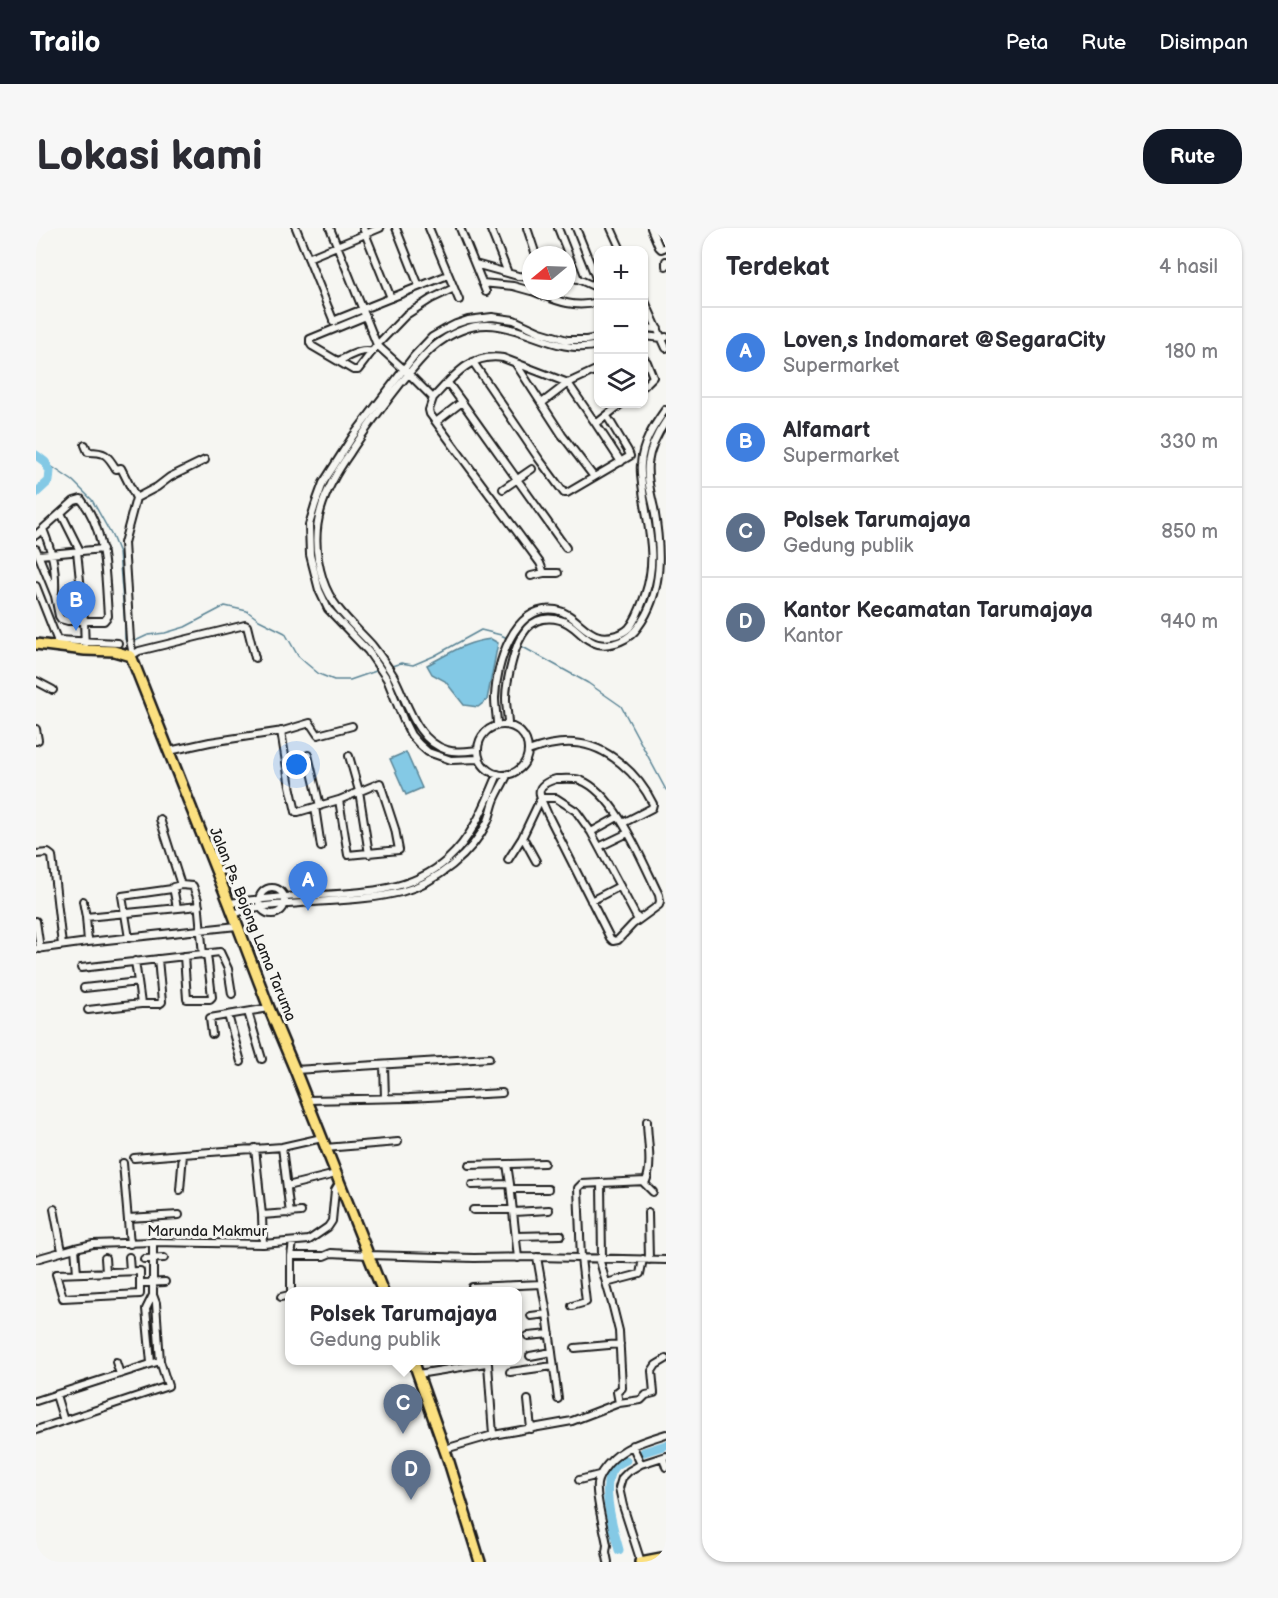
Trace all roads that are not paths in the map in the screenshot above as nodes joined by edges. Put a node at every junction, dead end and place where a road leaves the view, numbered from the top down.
1 (296, 228) edge
2 (330, 228) edge
3 (380, 228) edge
4 (396, 228) edge
5 (429, 228) edge
6 (460, 228) edge
7 (490, 228) edge
8 (527, 228) edge
9 (558, 228) edge
10 (576, 228) edge
11 (611, 228) edge
12 (651, 228) edge
13 (364, 231) edge
14 (337, 246) junction
15 (533, 246) edge
16 (619, 246) edge
17 (666, 247) edge
18 (308, 258) junction
19 (666, 261) edge
20 (475, 264) junction
21 (666, 266) edge
22 (508, 273) junction
23 (448, 275) junction
24 (522, 275) edge
25 (594, 275) edge
26 (578, 279) joint
27 (482, 283) junction
28 (594, 285) edge
29 (419, 286) junction
30 (454, 288) junction
31 (522, 288) edge
32 (486, 292) dead end
33 (391, 298) junction
34 (459, 300) dead end
35 (555, 300) edge
36 (594, 302) edge
37 (363, 309) junction
38 (648, 315) edge
39 (366, 316) junction
40 (333, 321) junction
41 (336, 328) junction
42 (648, 328) edge
43 (658, 329) junction
44 (648, 336) edge
45 (664, 338) edge
46 (594, 339) edge
47 (377, 345) junction
48 (594, 345) edge
49 (666, 348) edge
50 (372, 352) junction
51 (338, 361) junction
52 (473, 362) junction
53 (514, 363) junction
54 (648, 364) edge
55 (406, 371) junction
56 (594, 372) edge
57 (448, 383) junction
58 (568, 383) junction
59 (648, 383) edge
60 (433, 399) junction
61 (462, 402) junction
62 (542, 403) junction
63 (616, 408) edge
64 (665, 409) edge
65 (607, 416) junction
66 (666, 421) edge
67 (436, 422) junction
68 (596, 424) junction
69 (86, 445) dead end
70 (205, 460) dead end
71 (621, 462) junction
72 (532, 469) dead end
73 (594, 477) junction
74 (518, 480) junction
75 (503, 489) dead end
76 (136, 498) junction
77 (62, 513) junction
78 (43, 529) junction
79 (36, 535) edge
80 (566, 548) dead end
81 (103, 549) junction
82 (78, 551) junction
83 (38, 552) edge
84 (53, 554) junction
85 (544, 573) junction
86 (558, 573) dead end
87 (531, 576) dead end
88 (36, 586) edge
89 (55, 596) junction
90 (84, 620) junction
91 (118, 643) dead end
92 (59, 644) junction
93 (36, 645) edge
94 (85, 646) junction
95 (131, 649) junction
96 (255, 658) dead end
97 (390, 677) junction
98 (36, 681) edge
99 (53, 690) dead end
100 (497, 725) junction
101 (508, 725) junction
102 (352, 726) dead end
103 (36, 729) edge
104 (281, 731) junction
105 (36, 741) edge
106 (169, 750) junction
107 (478, 750) junction
108 (528, 751) junction
109 (308, 755) dead end
110 (349, 756) dead end
111 (479, 759) junction
112 (498, 774) junction
113 (508, 774) junction
114 (359, 791) junction
115 (541, 798) junction
116 (339, 800) junction
117 (318, 806) junction
118 (160, 819) dead end
119 (621, 820) junction
120 (591, 832) junction
121 (628, 832) junction
122 (522, 838) junction
123 (321, 847) dead end
124 (599, 847) junction
125 (36, 854) edge
126 (369, 854) junction
127 (508, 860) dead end
128 (536, 861) dead end
129 (181, 885) junction
130 (620, 886) junction
131 (172, 889) junction
132 (285, 897) junction
133 (259, 900) junction
134 (83, 901) dead end
135 (591, 901) junction
136 (229, 903) junction
137 (285, 905) junction
138 (199, 906) junction
139 (177, 908) junction
140 (261, 908) junction
141 (125, 914) junction
142 (234, 915) junction
143 (86, 917) junction
144 (638, 920) junction
145 (36, 921) edge
146 (237, 926) junction
147 (200, 930) junction
148 (129, 938) junction
149 (88, 942) junction
150 (62, 945) junction
151 (38, 949) edge
152 (205, 954) junction
153 (184, 956) junction
154 (158, 959) junction
155 (135, 960) junction
156 (81, 968) dead end
157 (138, 982) junction
158 (84, 988) dead end
159 (232, 994) dead end
160 (141, 1004) junction
161 (269, 1008) junction
162 (88, 1010) dead end
163 (248, 1012) junction
164 (228, 1015) junction
165 (212, 1034) dead end
166 (489, 1058) dead end
167 (261, 1059) dead end
168 (241, 1062) dead end
169 (384, 1065) junction
170 (295, 1070) junction
171 (502, 1093) dead end
172 (385, 1098) junction
173 (307, 1100) junction
174 (646, 1121) dead end
175 (398, 1142) dead end
176 (324, 1143) junction
177 (282, 1147) junction
178 (255, 1148) junction
179 (183, 1154) junction
180 (134, 1158) dead end
181 (123, 1163) dead end
182 (544, 1163) dead end
183 (507, 1164) junction
184 (469, 1165) dead end
185 (338, 1178) junction
186 (601, 1183) junction
187 (644, 1183) junction
188 (472, 1185) dead end
189 (287, 1186) junction
190 (511, 1186) junction
191 (548, 1189) dead end
192 (180, 1190) dead end
193 (653, 1192) dead end
194 (54, 1209) dead end
195 (472, 1210) dead end
196 (549, 1210) dead end
197 (513, 1211) junction
198 (301, 1212) dead end
199 (648, 1213) dead end
200 (290, 1214) junction
201 (179, 1215) dead end
202 (262, 1215) junction
203 (128, 1218) junction
204 (561, 1235) dead end
205 (516, 1236) junction
206 (153, 1242) junction
207 (293, 1242) junction
208 (130, 1244) junction
209 (263, 1244) junction
210 (75, 1248) junction
211 (62, 1251) junction
212 (369, 1255) junction
213 (291, 1256) junction
214 (129, 1257) dead end
215 (537, 1257) junction
216 (105, 1258) dead end
217 (153, 1258) junction
218 (164, 1258) dead end
219 (518, 1258) junction
220 (581, 1258) junction
221 (600, 1258) junction
222 (36, 1259) edge
223 (144, 1259) dead end
224 (646, 1259) junction
225 (666, 1260) edge
226 (130, 1271) junction
227 (106, 1272) junction
228 (77, 1273) junction
229 (165, 1282) dead end
230 (144, 1283) dead end
231 (153, 1283) junction
232 (606, 1283) junction
233 (542, 1284) junction
234 (290, 1287) edge
235 (381, 1287) edge
236 (472, 1287) dead end
237 (153, 1295) junction
238 (285, 1295) edge
239 (280, 1297) dead end
240 (572, 1306) dead end
241 (547, 1314) junction
242 (531, 1316) dead end
243 (550, 1334) junction
244 (528, 1336) dead end
245 (620, 1344) junction
246 (575, 1348) dead end
247 (552, 1352) junction
248 (530, 1356) dead end
249 (666, 1359) edge
250 (160, 1360) junction
251 (116, 1362) dead end
252 (151, 1363) junction
253 (414, 1365) edge
254 (465, 1365) edge
255 (488, 1365) edge
256 (553, 1366) junction
257 (510, 1372) dead end
258 (120, 1374) junction
259 (418, 1374) junction
260 (56, 1395) junction
261 (558, 1399) dead end
262 (528, 1400) dead end
263 (36, 1401) edge
264 (619, 1403) junction
265 (64, 1420) junction
266 (531, 1429) junction
267 (36, 1430) edge
268 (666, 1434) edge
269 (493, 1436) junction
270 (633, 1447) junction
271 (445, 1449) junction
272 (665, 1457) edge
273 (641, 1463) junction
274 (666, 1467) edge
275 (600, 1475) junction
276 (579, 1480) dead end
277 (666, 1557) edge
278 (480, 1562) edge
279 (608, 1562) edge
280 (644, 1562) edge

1 - 18 street
2 - 14 street
3 - 13 street
4 - 29 street
5 - 23 street
6 - 20 street
7 - 22 street
8 - 15 street
9 - 26 street
10 - 25 street
11 - 16 street
12 - 17 street
13 - 14 street
13 - 33 street
14 - 18 street
14 - 37 street
18 - 40 street
19 - 21 street
20 - 22 street
20 - 27 street
22 - 24 street
23 - 29 street
23 - 30 street
26 - 28 street
27 - 31 street
27 - 32 street
29 - 33 street
30 - 34 street
30 - 47 street
33 - 37 street
35 - 36 street
37 - 39 street
37 - 40 street
38 - 43 street
39 - 41 street
39 - 47 street
40 - 41 street
41 - 51 street
42 - 43 street
43 - 45 street
44 - 45 street
45 - 49 street
46 - 55 street
47 - 50 street
47 - 55 street
48 - 55 street
50 - 51 street
50 - 51 street
52 - 53 street
52 - 57 street
52 - 73 street
53 - 58 street
53 - 62 street
54 - 59 street
55 - 60 street
55 - 97 street
56 - 58 street
57 - 60 street
57 - 61 street
58 - 62 street
58 - 68 street
60 - 67 street
61 - 67 street
61 - 74 street
62 - 73 street
63 - 65 street
64 - 100 street
65 - 68 street
65 - 71 street
66 - 101 street
67 - 85 street
68 - 71 street
69 - 76 street
70 - 76 street
71 - 73 street
72 - 74 street
74 - 75 street
74 - 80 street
76 - 95 street
77 - 78 street
77 - 81 street
77 - 82 street
78 - 79 street
78 - 84 street
81 - 82 street
81 - 90 street
82 - 84 street
82 - 90 street
83 - 84 street
83 - 89 street
84 - 89 street
85 - 86 street
85 - 87 street
88 - 92 street
89 - 90 street
90 - 94 street
91 - 94 street
92 - 93 main road
92 - 94 main road
94 - 95 main road
95 - 96 street
95 - 106 main road, Jalan Ps. Bojong Lama Taruma
97 - 107 street
97 - 111 street
98 - 99 street
100 - 101 street
100 - 107 street
101 - 108 street
102 - 104 street
103 - 105 street
104 - 106 street
104 - 117 street
106 - 136 main road, Jalan Ps. Bojong Lama Taruma
107 - 111 street
108 - 113 street
108 - 119 street
109 - 117 street
110 - 114 street
111 - 112 street
112 - 113 street
112 - 132 street
113 - 137 street
114 - 116 street
114 - 126 street
114 - 126 street
115 - 119 street
115 - 120 street
115 - 122 street
115 - 135 street
116 - 117 street
116 - 126 street
117 - 123 street
118 - 129 street
119 - 120 street
119 - 121 street
120 - 124 street
121 - 124 street
121 - 144 street
122 - 127 street
122 - 128 street
124 - 130 street
125 - 150 street
129 - 131 street
129 - 138 street
130 - 135 street
130 - 144 street
131 - 139 street
131 - 141 street
132 - 133 street
132 - 133 street
132 - 137 street
133 - 136 street
133 - 140 street
134 - 143 street
135 - 144 street
136 - 142 main road, Jalan Ps. Bojong Lama Taruma
137 - 140 street
138 - 139 street
138 - 147 street
139 - 141 street
140 - 142 street
141 - 143 street
141 - 148 street
142 - 146 main road, Jalan Ps. Bojong Lama Taruma
143 - 149 street
145 - 151 street
146 - 147 street
146 - 161 main road, Jalan Ps. Bojong Lama Taruma
147 - 148 street
147 - 152 street
148 - 149 street
149 - 150 street
150 - 151 street
152 - 153 street
152 - 153 street
152 - 159 street
153 - 154 street
154 - 155 street
154 - 160 street
155 - 156 street
155 - 157 street
157 - 158 street
157 - 160 street
160 - 162 street
161 - 163 street
161 - 170 main road, Jalan Ps. Bojong Lama Taruma
163 - 164 street
163 - 167 street
164 - 165 street
164 - 168 street
166 - 169 street
169 - 170 street
169 - 172 street
170 - 173 main road, Jalan Ps. Bojong Lama Taruma
171 - 172 street
172 - 173 street
173 - 176 main road, Jalan Ps. Bojong Lama Taruma
174 - 187 street
175 - 176 street
176 - 177 street
176 - 185 main road, Jalan Ps. Bojong Lama Taruma
177 - 178 street
177 - 189 street
178 - 179 street
178 - 202 street
179 - 180 street
179 - 192 street
181 - 203 street
182 - 183 street
183 - 184 street
183 - 190 street
185 - 189 street
185 - 207 street, Marunda Makmur
185 - 212 main road, Jalan Ps. Bojong Lama Taruma
186 - 187 street
186 - 220 street
186 - 221 street
187 - 193 street
188 - 190 street
189 - 200 street
190 - 191 street
190 - 197 street
194 - 211 street
195 - 197 street
196 - 197 street
197 - 205 street
198 - 200 street
199 - 224 street
200 - 202 street
201 - 203 street
202 - 209 street
203 - 208 street
204 - 205 street
205 - 219 street
206 - 208 street, Marunda Makmur
206 - 209 street, Marunda Makmur
206 - 217 street
207 - 209 street, Marunda Makmur
207 - 213 street
208 - 210 street, Marunda Makmur
210 - 211 street, Marunda Makmur
210 - 228 street
211 - 222 street, Marunda Makmur
212 - 213 street
212 - 219 street
212 - 235 main road, Jalan Ps. Bojong Lama Taruma
213 - 234 street
214 - 226 street
215 - 219 street
215 - 220 street
215 - 233 street
216 - 227 street
217 - 218 street
217 - 223 street
217 - 231 street
220 - 221 street
220 - 240 street
221 - 224 street
221 - 232 street
224 - 225 street
224 - 232 street
226 - 227 street
226 - 228 street
227 - 228 street
229 - 231 street
230 - 231 street
231 - 237 street
232 - 245 street
233 - 236 street
233 - 241 street
237 - 250 street
237 - 252 street
238 - 239 street
241 - 242 street
241 - 243 street
243 - 244 street
243 - 247 street
245 - 246 street
245 - 264 street
247 - 248 street
247 - 256 street
249 - 264 street
250 - 252 street
250 - 265 street
251 - 258 street
252 - 258 street
253 - 259 main road
254 - 259 street
255 - 269 street
256 - 257 street
256 - 261 street
258 - 260 street
259 - 271 main road
260 - 263 street
260 - 265 street
262 - 266 street
264 - 266 street
265 - 267 street
266 - 269 street
268 - 270 street
269 - 271 street
270 - 273 street
270 - 275 street
271 - 278 main road
272 - 273 street
272 - 274 street
273 - 280 street
275 - 276 street
275 - 279 street
277 - 280 main road

